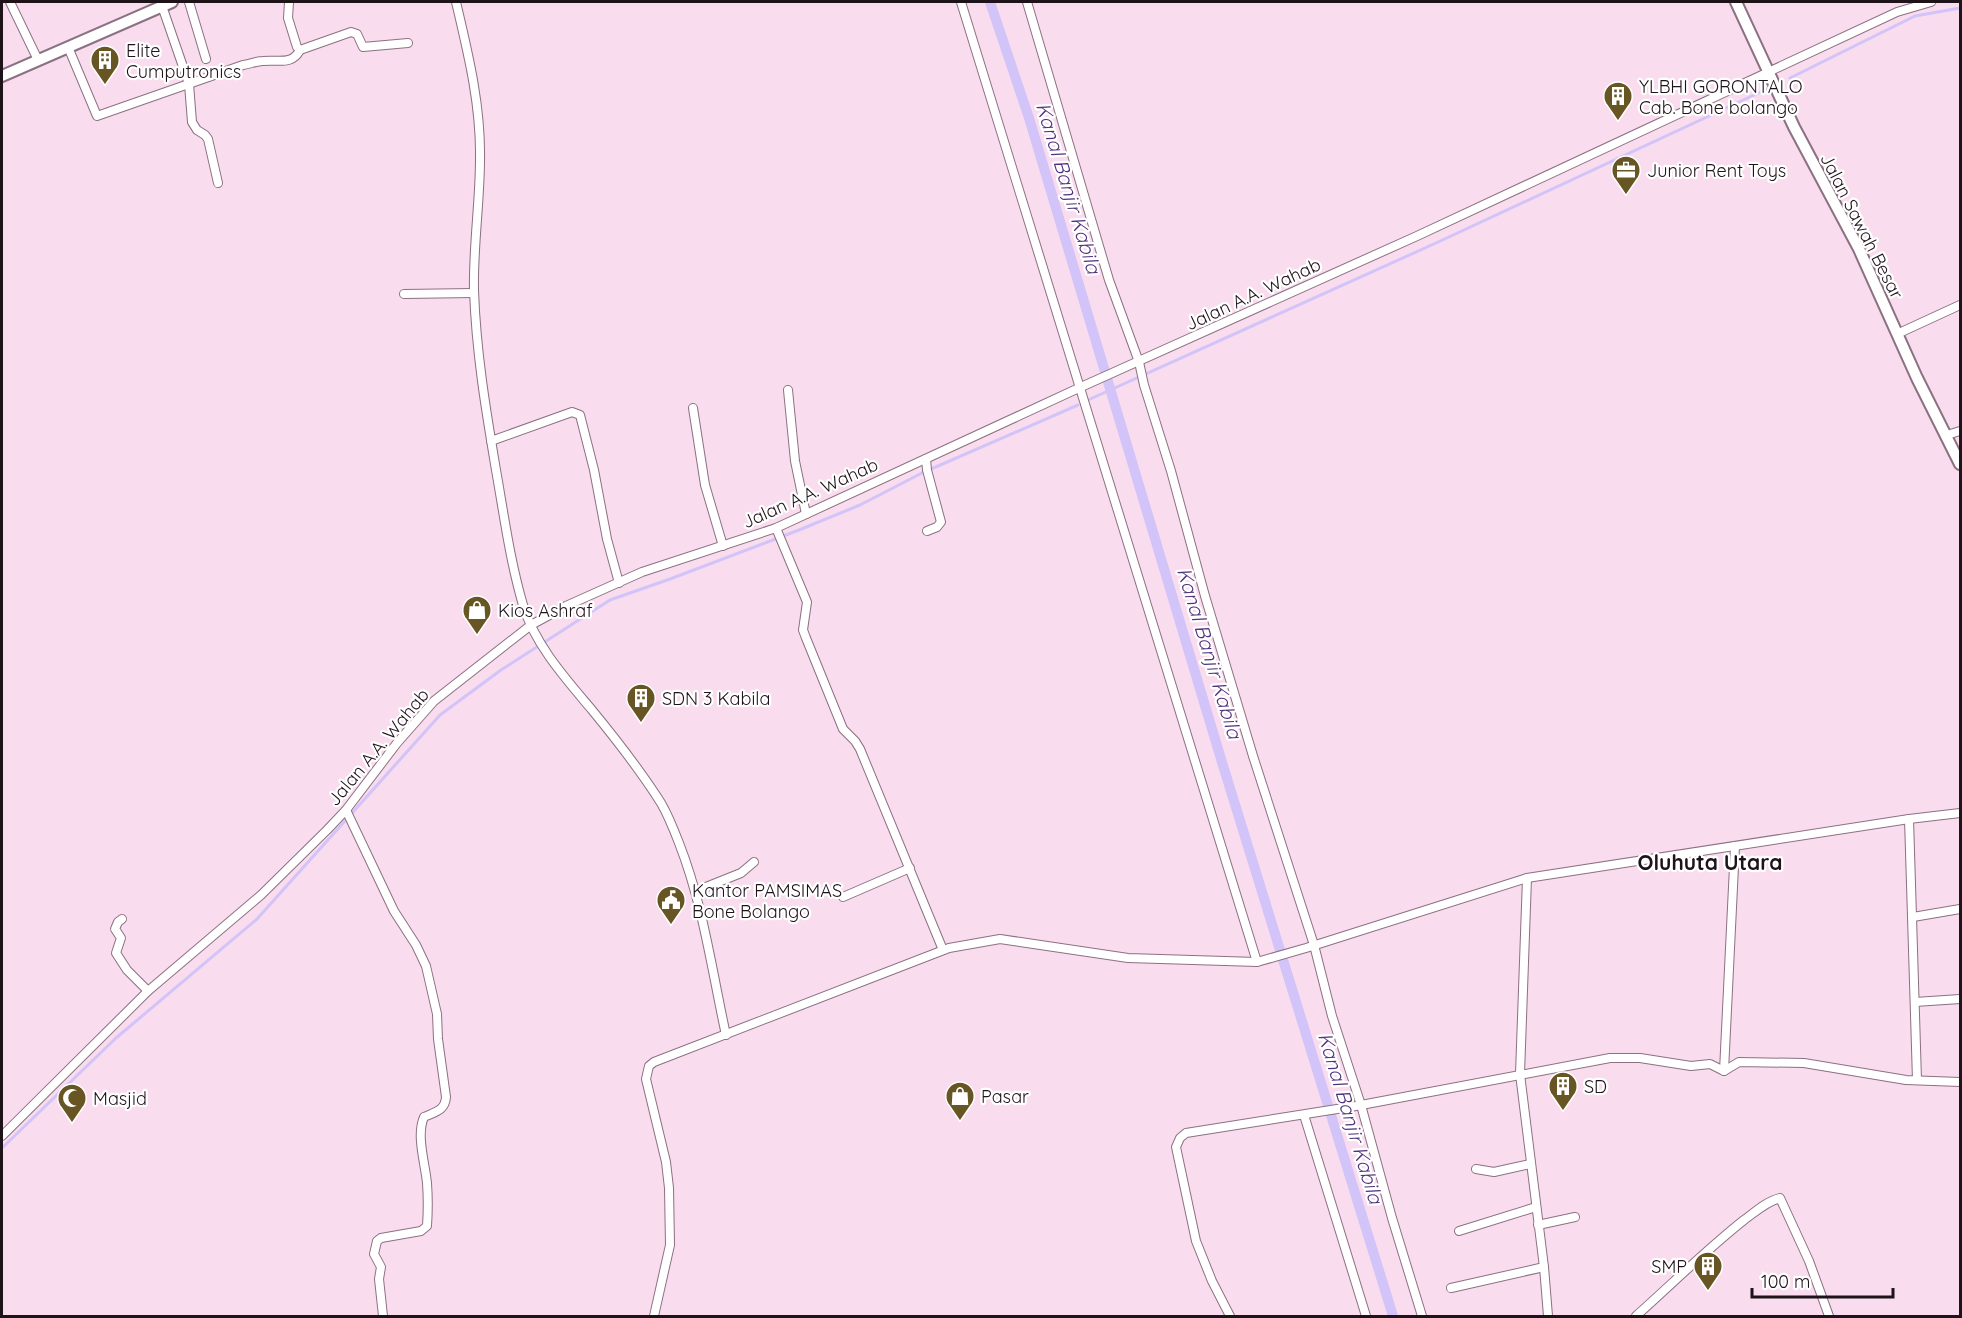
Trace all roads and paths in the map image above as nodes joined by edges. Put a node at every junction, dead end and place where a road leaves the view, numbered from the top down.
1 (10, 2) edge
2 (189, 2) edge
3 (289, 2) edge
4 (456, 2) edge
5 (961, 2) edge
6 (1027, 2) edge
7 (1736, 2) edge
8 (1930, 2) edge
9 (167, 4) edge
10 (408, 43) dead end
11 (68, 47) junction
12 (300, 50) junction
13 (206, 59) dead end
14 (38, 60) junction
15 (1769, 73) junction
16 (2, 76) edge
17 (189, 84) junction
18 (218, 183) dead end
19 (474, 293) junction
20 (404, 294) dead end
21 (1960, 305) edge
22 (1897, 334) junction
23 (1135, 363) junction
24 (1081, 387) junction
25 (788, 390) dead end
26 (693, 408) dead end
27 (1960, 431) edge
28 (1947, 435) junction
29 (491, 441) junction
30 (926, 462) junction
31 (1960, 464) edge
32 (806, 514) junction
33 (927, 531) dead end
34 (778, 534) junction
35 (723, 546) junction
36 (619, 583) junction
37 (531, 625) junction
38 (1960, 813) edge
39 (348, 816) junction
40 (1909, 819) junction
41 (1735, 846) junction
42 (754, 862) dead end
43 (910, 868) junction
44 (1527, 878) junction
45 (696, 891) junction
46 (843, 897) dead end
47 (1960, 909) edge
48 (1913, 917) junction
49 (122, 919) dead end
50 (1310, 947) junction
51 (944, 950) junction
52 (1261, 961) junction
53 (148, 990) junction
54 (1960, 999) edge
55 (1915, 1002) junction
56 (726, 1035) junction
57 (1724, 1071) junction
58 (1520, 1074) junction
59 (1917, 1080) junction
60 (1960, 1082) edge
61 (1359, 1105) junction
62 (1304, 1115) junction
63 (2, 1136) edge
64 (1530, 1164) junction
65 (1476, 1169) dead end
66 (1536, 1207) junction
67 (1575, 1217) dead end
68 (1538, 1226) junction
69 (1459, 1231) dead end
70 (1544, 1267) junction
71 (1451, 1288) dead end
72 (383, 1317) edge
73 (654, 1317) edge
74 (1230, 1317) edge
75 (1366, 1317) edge
76 (1422, 1317) edge
77 (1548, 1317) edge
78 (1636, 1317) edge
79 (1829, 1317) edge

1 - 14 street
2 - 13 street
3 - 12 street
4 - 19 street
5 - 24 street
6 - 23 street
7 - 15 main road, Jalan Sawah Besar
8 - 15 street, Jalan A.A. Wahab
9 - 11 main road
9 - 17 street
10 - 12 street
11 - 14 main road
11 - 17 street
12 - 17 street
14 - 16 main road
15 - 22 main road, Jalan Sawah Besar
15 - 23 street, Jalan A.A. Wahab
17 - 18 street
19 - 20 street
19 - 29 street
21 - 22 street
22 - 28 main road, Jalan Sawah Besar
23 - 24 street, Jalan A.A. Wahab
23 - 50 street
24 - 30 street, Jalan A.A. Wahab
24 - 52 street
25 - 32 street
26 - 35 street
27 - 28 street
28 - 31 main road, Jalan Sawah Besar
29 - 36 street
29 - 37 street
30 - 32 street, Jalan A.A. Wahab
30 - 33 street
32 - 34 street, Jalan A.A. Wahab
34 - 35 street, Jalan A.A. Wahab
34 - 43 street
35 - 36 street, Jalan A.A. Wahab
36 - 37 street, Jalan A.A. Wahab
37 - 39 street, Jalan A.A. Wahab
37 - 45 street
38 - 40 street
39 - 53 street, Jalan A.A. Wahab
39 - 72 street
40 - 41 street
40 - 48 street
41 - 44 street
41 - 57 street
42 - 45 street
43 - 46 street
43 - 51 street
44 - 50 street
44 - 58 street
45 - 56 street
47 - 48 street
48 - 55 street
49 - 53 street
50 - 52 street
50 - 61 street
51 - 52 street
51 - 56 street
53 - 63 street, Jalan A.A. Wahab
54 - 55 street
55 - 59 street
56 - 73 street
57 - 58 street
57 - 59 street
58 - 61 street
58 - 64 street
59 - 60 street
61 - 62 street
61 - 76 street
62 - 74 street
62 - 75 street
64 - 65 street
64 - 66 street
66 - 68 street
66 - 69 street
67 - 68 street
68 - 70 street
70 - 71 street
70 - 77 street
78 - 79 street

